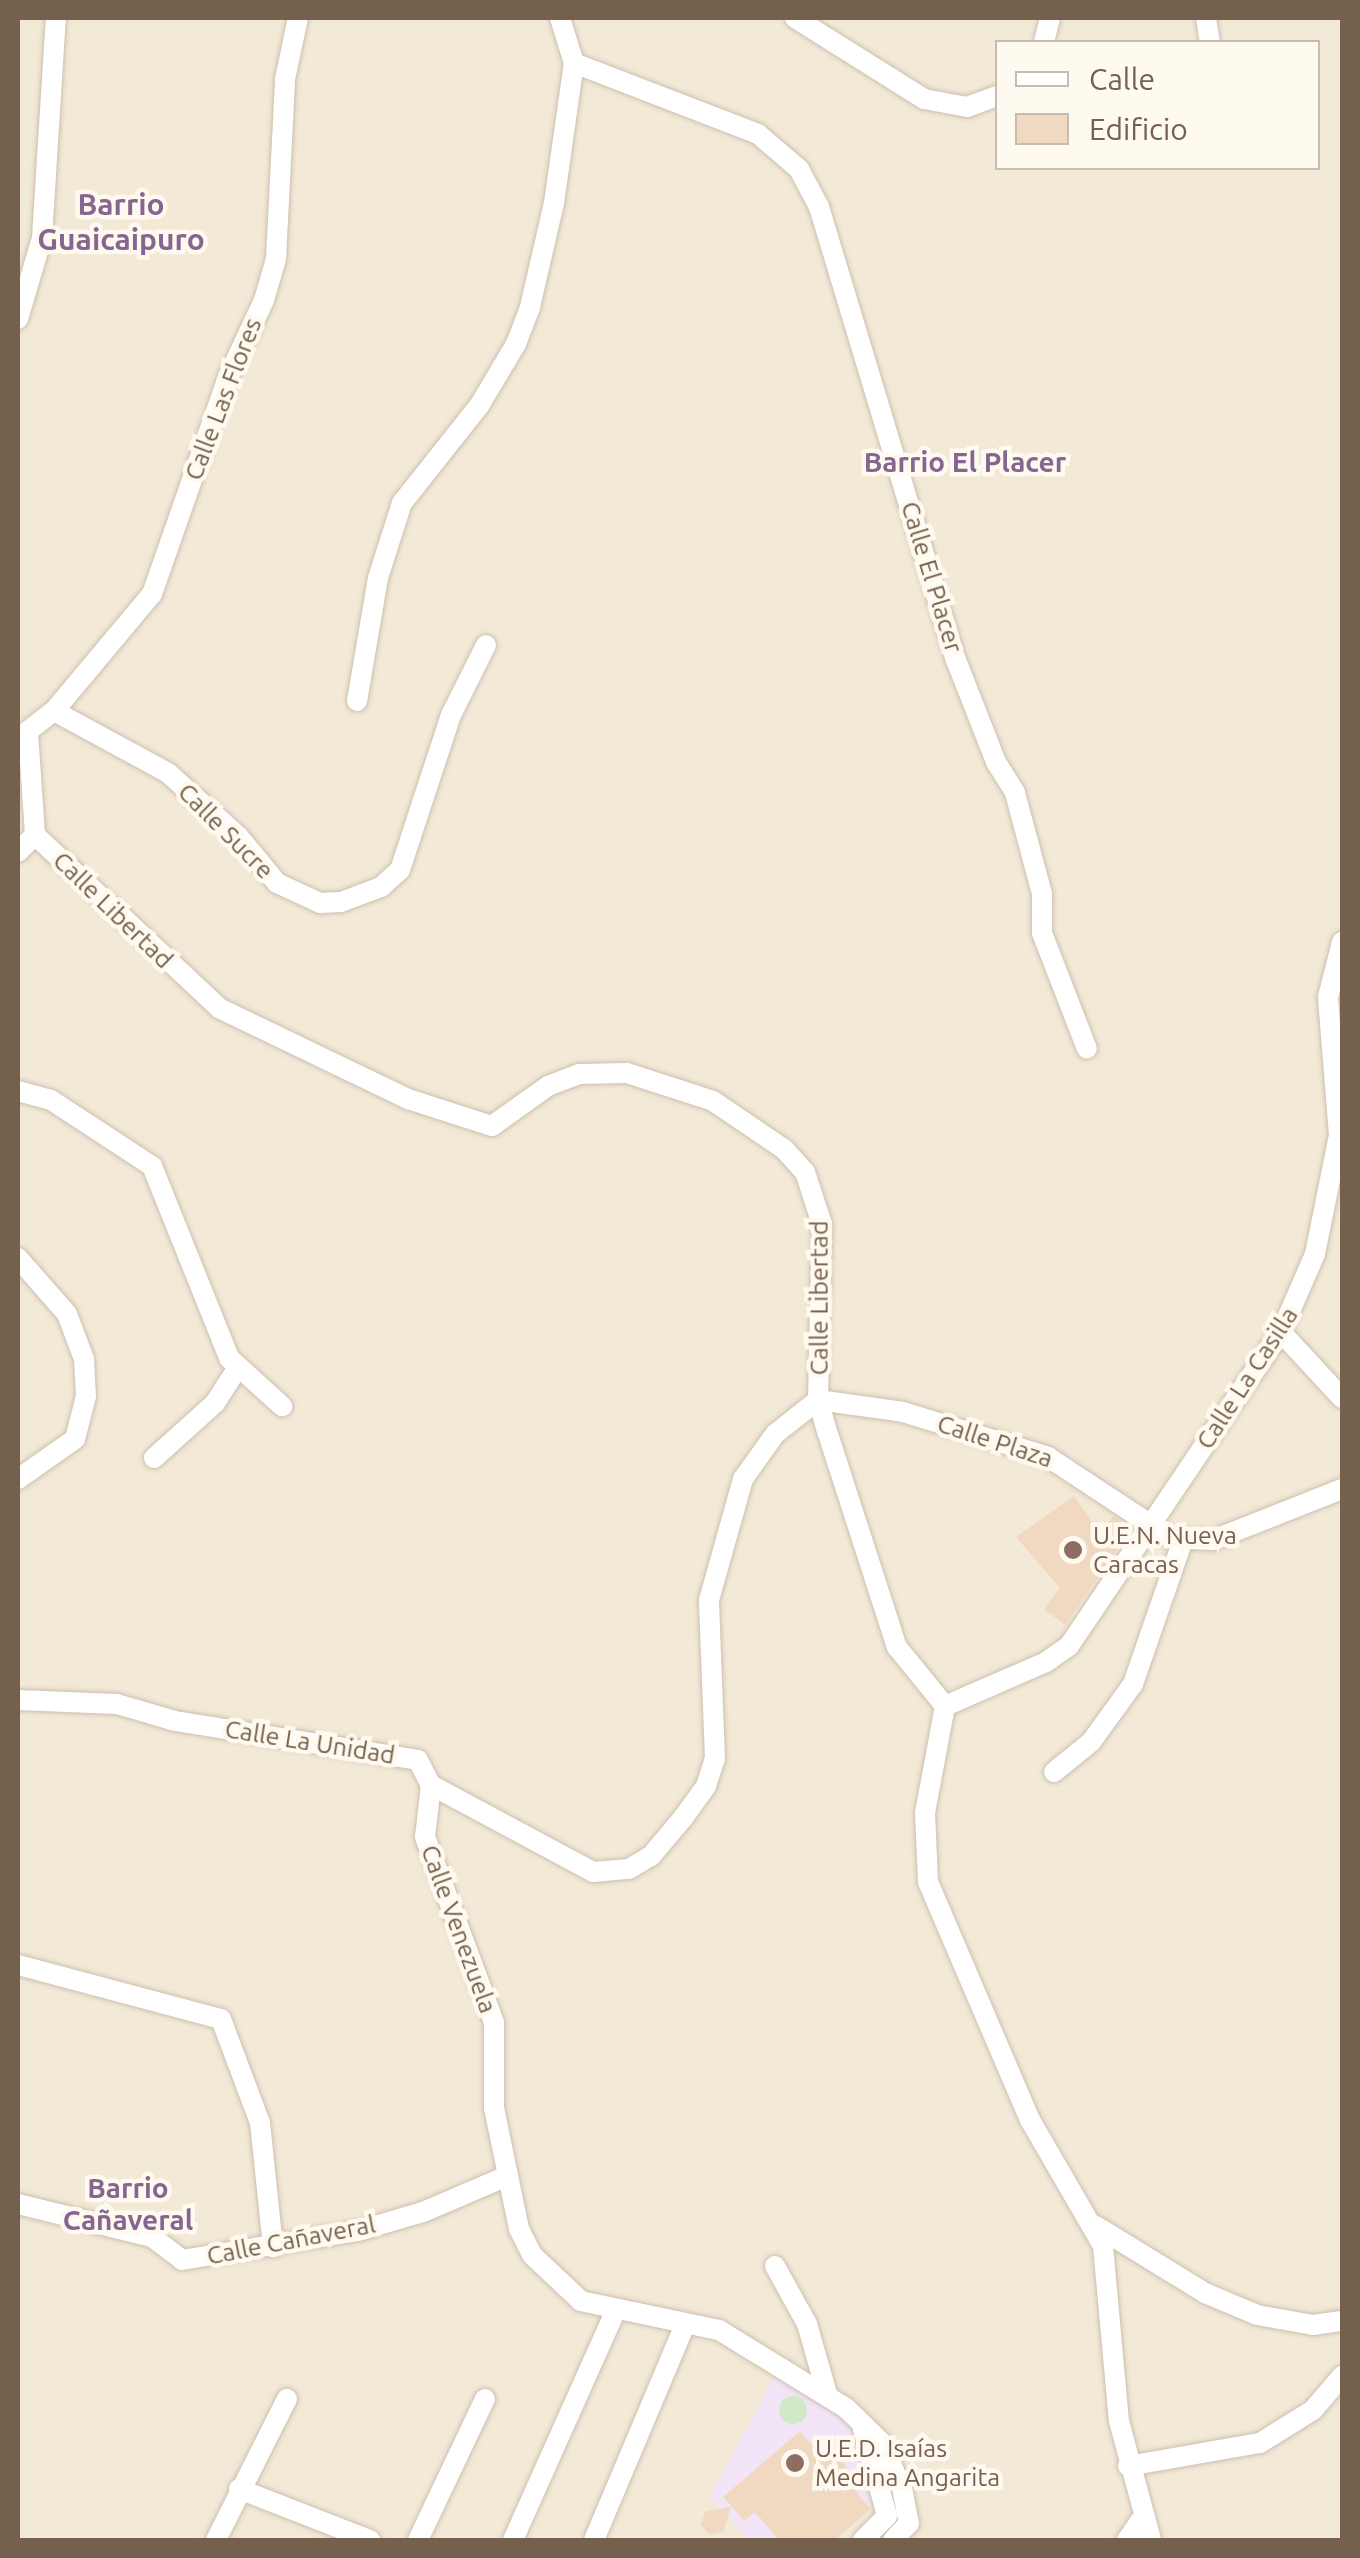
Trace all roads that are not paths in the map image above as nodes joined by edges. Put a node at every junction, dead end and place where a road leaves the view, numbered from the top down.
1 (56, 18) edge
2 (298, 18) edge
3 (560, 18) edge
4 (795, 18) edge
5 (574, 62) junction
6 (995, 97) edge
7 (18, 319) edge
8 (486, 645) dead end
9 (357, 701) dead end
10 (54, 711) junction
11 (23, 726) edge
12 (35, 835) junction
13 (18, 852) edge
14 (1342, 942) edge
15 (1087, 1049) dead end
16 (18, 1090) edge
17 (18, 1258) edge
18 (1281, 1332) junction
19 (236, 1369) junction
20 (1342, 1398) edge
21 (818, 1400) junction
22 (282, 1406) dead end
23 (154, 1458) dead end
24 (18, 1479) edge
25 (1342, 1489) edge
26 (1151, 1529) junction
27 (1184, 1540) junction
28 (18, 1700) edge
29 (945, 1706) junction
30 (1054, 1772) dead end
31 (431, 1785) junction
32 (18, 1966) edge
33 (507, 2176) junction
34 (18, 2204) edge
35 (1096, 2226) junction
36 (274, 2247) junction
37 (775, 2266) dead end
38 (615, 2312) junction
39 (1342, 2321) edge
40 (684, 2325) junction
41 (1342, 2376) edge
42 (287, 2399) dead end
43 (484, 2399) dead end
44 (837, 2402) junction
45 (862, 2424) junction
46 (1128, 2466) junction
47 (240, 2490) junction
48 (1139, 2530) edge
49 (216, 2540) edge
50 (370, 2540) edge
51 (418, 2540) edge
52 (513, 2540) edge
53 (594, 2540) edge
54 (863, 2540) edge
55 (892, 2540) edge
56 (1126, 2540) edge
57 (1150, 2540) edge

1 - 7 street
2 - 10 street, Calle Las Flores
3 - 5 street
4 - 6 street
5 - 9 street
5 - 15 street, Calle El Placer
8 - 10 street, Calle Sucre
10 - 11 street, Calle Las Flores
11 - 12 street
12 - 13 street
12 - 21 street, Calle Libertad
14 - 18 street, Calle La Casilla
16 - 19 street
17 - 24 street
18 - 20 street
18 - 26 street, Calle La Casilla
19 - 22 street
19 - 23 street
21 - 26 street, Calle Plaza
21 - 29 street, Calle Libertad
21 - 31 street, Calle La Unidad
25 - 27 street
26 - 27 street, Calle Plaza
26 - 29 street, Calle La Casilla
27 - 30 street
28 - 31 street, Calle La Unidad
29 - 35 street
31 - 33 street, Calle Venezuela
32 - 36 street
33 - 36 street, Calle Cañaveral
33 - 38 street, Calle Venezuela
34 - 36 street, Calle Cañaveral
35 - 39 street
35 - 46 street
37 - 44 street
38 - 40 street, Calle Venezuela
38 - 52 street
40 - 44 street, Calle Venezuela
40 - 53 street
41 - 46 street
42 - 47 street
43 - 51 street
44 - 45 street
45 - 54 street
45 - 55 street
46 - 48 street
47 - 49 street
47 - 50 street
48 - 56 street
48 - 57 street

